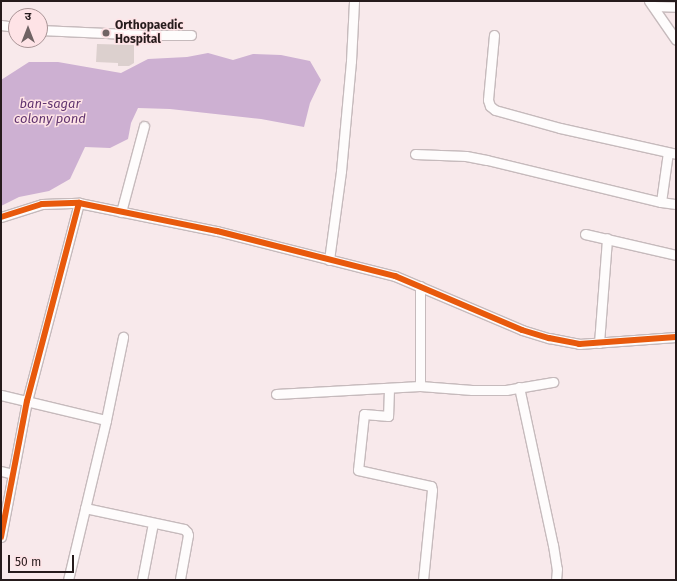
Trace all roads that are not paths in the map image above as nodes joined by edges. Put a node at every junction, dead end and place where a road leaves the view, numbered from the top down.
1 (354, 1) edge
2 (651, 4) edge
3 (676, 7) edge
4 (48, 30) edge
5 (191, 35) dead end
6 (494, 35) dead end
7 (676, 40) edge
8 (144, 126) dead end
9 (672, 153) edge
10 (416, 154) dead end
11 (661, 202) junction
12 (80, 203) junction
13 (676, 204) edge
14 (121, 212) junction
15 (1, 217) edge
16 (585, 234) dead end
17 (607, 238) junction
18 (676, 255) edge
19 (330, 260) junction
20 (420, 286) junction
21 (123, 337) dead end
22 (676, 338) edge
23 (599, 343) junction
24 (554, 382) dead end
25 (420, 386) junction
26 (519, 387) junction
27 (389, 389) junction
28 (276, 394) dead end
29 (1, 395) edge
30 (28, 401) junction
31 (106, 420) junction
32 (1, 470) edge
33 (13, 474) junction
34 (85, 508) junction
35 (152, 523) junction
36 (1, 537) edge
37 (180, 579) dead end
38 (68, 580) edge
39 (142, 580) edge
40 (423, 580) edge
41 (556, 580) edge

1 - 19 street
2 - 3 street
2 - 7 street
4 - 5 street
6 - 9 street
8 - 14 street
9 - 11 street
10 - 11 street
11 - 13 street
12 - 14 street
12 - 15 street
12 - 30 street
14 - 19 street
16 - 17 street
17 - 18 street
17 - 23 street
19 - 20 street
20 - 23 street
20 - 25 street
21 - 31 street
22 - 23 street
24 - 26 street
25 - 26 street
25 - 27 street
26 - 41 street
27 - 28 street
27 - 40 street
29 - 30 street
30 - 31 street
30 - 33 street
31 - 34 street
32 - 33 street
33 - 36 street
34 - 35 street
34 - 38 street
35 - 37 street
35 - 39 street

